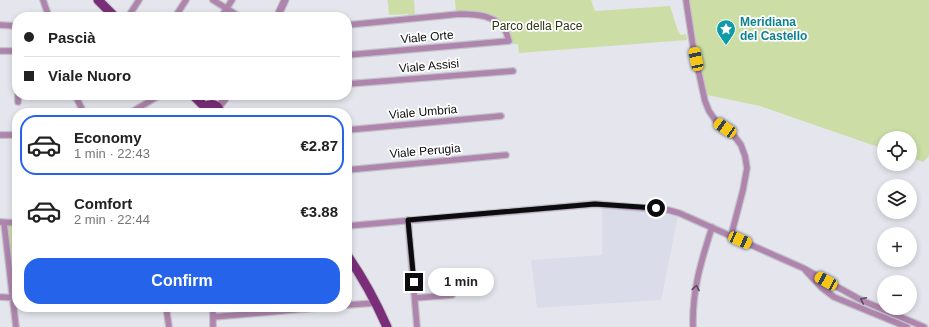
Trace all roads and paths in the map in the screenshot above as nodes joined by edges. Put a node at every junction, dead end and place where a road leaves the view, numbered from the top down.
1 (44, 0) edge
2 (98, 0) edge
3 (139, 0) edge
4 (186, 0) edge
5 (213, 0) edge
6 (232, 0) edge
7 (285, 0) edge
8 (686, 0) edge
9 (226, 8) junction
10 (48, 12) edge
11 (110, 12) edge
12 (131, 12) edge
13 (179, 12) edge
14 (224, 12) edge
15 (232, 12) edge
16 (279, 12) edge
17 (0, 25) edge
18 (352, 25) edge
19 (12, 26) edge
20 (0, 51) edge
21 (12, 51) edge
22 (352, 55) edge
23 (513, 71) dead end
24 (352, 84) edge
25 (152, 100) edge
26 (138, 108) edge
27 (206, 108) edge
28 (217, 108) edge
29 (501, 116) dead end
30 (352, 130) edge
31 (0, 135) edge
32 (12, 135) edge
33 (506, 155) dead end
34 (352, 170) edge
35 (408, 220) junction
36 (2, 222) edge
37 (12, 223) edge
38 (352, 226) edge
39 (712, 227) junction
40 (731, 236) junction
41 (352, 263) edge
42 (803, 268) junction
43 (12, 280) edge
44 (452, 295) dead end
45 (0, 297) edge
46 (12, 298) edge
47 (415, 298) junction
48 (376, 303) junction
49 (352, 305) edge
50 (15, 312) edge
51 (167, 312) edge
52 (213, 312) edge
53 (270, 312) edge
54 (213, 317) junction
55 (16, 327) edge
56 (169, 327) edge
57 (213, 327) edge
58 (387, 327) edge
59 (417, 327) edge
60 (693, 327) edge
61 (907, 327) edge
62 (924, 327) edge

1 - 10 street
2 - 11 main road
3 - 12 street
4 - 13 street
5 - 9 street
6 - 9 street
7 - 16 street
8 - 40 street
9 - 14 street
9 - 15 street
17 - 19 street
18 - 22 street, Viale Orte
20 - 21 street
23 - 24 street, Viale Assisi
25 - 26 street
27 - 28 main road
29 - 30 street, Viale Umbria
31 - 32 street
33 - 34 street, Viale Perugia
35 - 38 street
35 - 39 street
35 - 47 street
36 - 37 street
36 - 43 street
39 - 40 street
60 -> 39 street
40 - 42 street
41 - 48 main road
42 - 61 street
62 -> 42 street
44 - 47 street
45 - 46 street
47 - 59 street
48 - 49 street
48 - 58 main road
50 - 55 street
51 - 56 street
52 - 54 street
53 - 54 street
54 - 57 street

